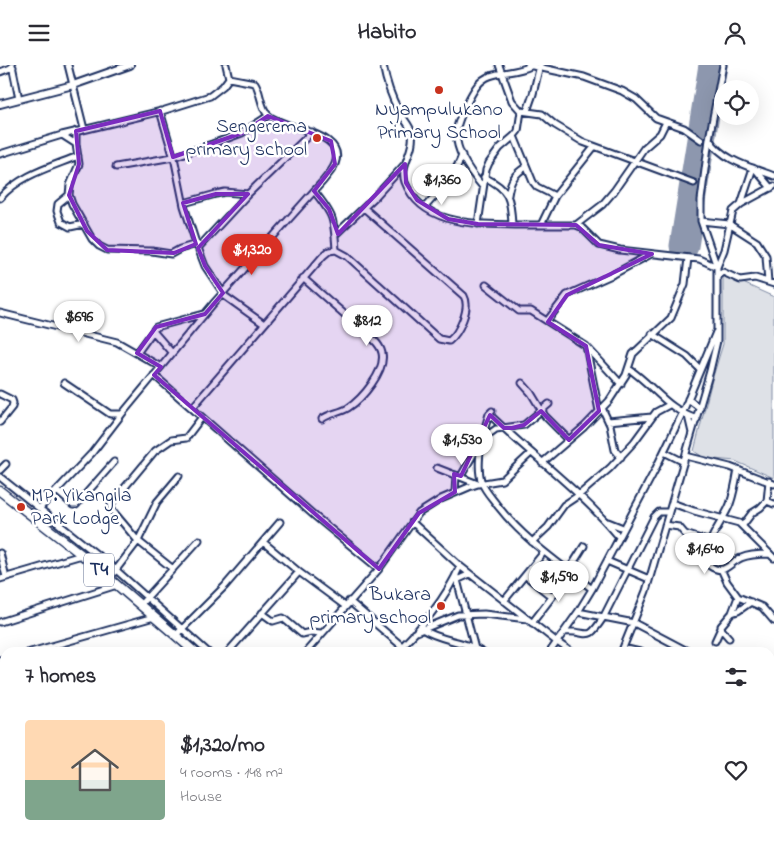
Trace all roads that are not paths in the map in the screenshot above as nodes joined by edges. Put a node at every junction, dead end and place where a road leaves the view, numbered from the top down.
1 (68, 65) edge
2 (130, 65) edge
3 (226, 65) edge
4 (382, 65) edge
5 (499, 65) edge
6 (723, 65) edge
7 (13, 66) edge
8 (530, 66) edge
9 (540, 67) edge
10 (0, 72) edge
11 (502, 74) junction
12 (229, 78) junction
13 (73, 85) junction
14 (19, 99) junction
15 (0, 104) edge
16 (160, 111) junction
17 (524, 111) junction
18 (268, 116) junction
19 (666, 122) junction
20 (84, 129) junction
21 (76, 131) junction
22 (312, 132) junction
23 (62, 135) junction
24 (514, 136) junction
25 (709, 139) junction
26 (701, 140) dead end
27 (76, 145) junction
28 (594, 147) junction
29 (0, 154) edge
30 (462, 155) junction
31 (78, 156) junction
32 (173, 157) junction
33 (635, 161) junction
34 (405, 164) junction
35 (116, 167) dead end
36 (526, 167) junction
37 (754, 168) junction
38 (774, 176) edge
39 (484, 177) junction
40 (694, 183) dead end
41 (482, 187) junction
42 (772, 187) edge
43 (314, 191) junction
44 (248, 194) junction
45 (69, 195) junction
46 (508, 195) junction
47 (555, 196) junction
48 (0, 197) edge
49 (184, 203) junction
50 (742, 204) junction
51 (425, 207) junction
52 (364, 209) junction
53 (701, 221) junction
54 (84, 224) junction
55 (478, 224) junction
56 (729, 224) junction
57 (512, 225) junction
58 (541, 225) junction
59 (576, 225) junction
60 (335, 235) junction
61 (197, 246) junction
62 (336, 250) junction
63 (652, 254) junction
64 (688, 258) junction
65 (719, 270) junction
66 (303, 278) junction
67 (771, 283) edge
68 (486, 285) dead end
69 (223, 293) junction
70 (0, 313) edge
71 (204, 314) junction
72 (547, 321) junction
73 (264, 324) junction
74 (717, 330) junction
75 (152, 331) junction
76 (652, 334) junction
77 (586, 345) junction
78 (137, 353) junction
79 (172, 353) junction
80 (162, 367) junction
81 (629, 369) junction
82 (700, 369) junction
83 (154, 375) junction
84 (64, 383) dead end
85 (522, 383) dead end
86 (620, 384) junction
87 (0, 394) edge
88 (660, 397) junction
89 (688, 399) junction
90 (549, 404) dead end
91 (669, 405) junction
92 (192, 408) junction
93 (700, 408) junction
94 (542, 410) junction
95 (600, 410) junction
96 (122, 414) junction
97 (682, 414) junction
98 (654, 415) junction
99 (688, 416) junction
100 (202, 417) junction
101 (322, 419) dead end
102 (697, 419) junction
103 (608, 421) junction
104 (0, 422) edge
105 (504, 428) junction
106 (692, 434) junction
107 (481, 440) junction
108 (569, 440) junction
109 (664, 452) junction
110 (531, 453) junction
111 (686, 456) junction
112 (621, 457) junction
113 (114, 462) dead end
114 (684, 462) junction
115 (6, 463) dead end
116 (542, 463) junction
117 (437, 468) dead end
118 (738, 469) junction
119 (0, 470) edge
120 (179, 476) dead end
121 (459, 476) junction
122 (0, 477) edge
123 (771, 482) edge
124 (480, 484) junction
125 (0, 491) edge
126 (57, 491) junction
127 (456, 493) junction
128 (579, 495) junction
129 (767, 501) junction
130 (672, 503) junction
131 (774, 504) edge
132 (40, 508) junction
133 (669, 512) junction
134 (724, 519) junction
135 (606, 521) junction
136 (280, 522) dead end
137 (412, 522) junction
138 (665, 525) junction
139 (743, 525) junction
140 (624, 528) junction
141 (619, 537) junction
142 (199, 540) dead end
143 (138, 541) junction
144 (263, 542) junction
145 (710, 542) junction
146 (532, 543) junction
147 (584, 546) dead end
148 (544, 552) junction
149 (0, 553) edge
150 (82, 555) junction
151 (772, 556) edge
152 (607, 561) junction
153 (460, 566) junction
154 (173, 569) junction
155 (379, 569) junction
156 (628, 569) junction
157 (721, 569) junction
158 (116, 570) junction
159 (568, 571) junction
160 (299, 572) junction
161 (470, 574) junction
162 (526, 576) junction
163 (3, 578) edge
164 (456, 578) junction
165 (109, 579) junction
166 (649, 579) junction
167 (117, 585) junction
168 (592, 589) junction
169 (147, 597) junction
170 (552, 597) junction
171 (738, 597) junction
172 (504, 601) junction
173 (751, 602) junction
174 (347, 603) junction
175 (140, 605) junction
176 (578, 612) junction
177 (262, 613) junction
178 (732, 613) junction
179 (467, 614) junction
180 (154, 617) junction
181 (603, 618) junction
182 (0, 621) edge
183 (530, 621) junction
184 (774, 621) edge
185 (634, 623) junction
186 (182, 628) junction
187 (721, 628) junction
188 (421, 629) junction
189 (564, 632) junction
190 (321, 633) junction
191 (176, 635) junction
192 (729, 638) dead end
193 (715, 641) dead end
194 (557, 642) junction
195 (403, 646) joint
196 (48, 647) edge
197 (190, 647) edge
198 (203, 647) edge
199 (231, 647) edge
200 (310, 647) edge
201 (467, 647) edge
202 (475, 647) edge
203 (554, 647) edge
204 (564, 647) edge
205 (623, 647) edge
206 (680, 647) edge

1 - 13 street
2 - 13 main road
3 - 12 street
4 - 34 street
5 - 11 street
6 - 25 street
7 - 10 street
7 - 14 street
8 - 9 street
8 - 11 street
9 - 17 street
9 - 19 street
11 - 17 street
11 - 30 street
12 - 16 street
12 - 18 street
13 - 14 main road
13 - 20 street
14 - 15 main road
16 - 20 street
16 - 32 street
17 - 24 street
17 - 28 street
18 - 22 street
18 - 32 street
19 - 26 street
19 - 33 street
20 - 21 street
21 - 23 street
21 - 27 street
22 - 43 street
22 - 44 street
23 - 27 street
23 - 29 street
24 - 36 street
24 - 39 street
25 - 37 street
25 - 53 street
27 - 31 street
28 - 33 street
28 - 47 street
30 - 41 street
30 - 51 street
31 - 45 street
31 - 48 street
32 - 35 street
32 - 49 street
33 - 40 street
33 - 59 street
34 - 51 street
34 - 52 street
36 - 46 street
36 - 47 street
37 - 38 street
37 - 42 street
37 - 50 street
39 - 41 street
39 - 46 street
41 - 55 street
42 - 50 street
43 - 60 street
43 - 69 street
44 - 49 street
44 - 61 street
45 - 54 street
45 - 54 street
46 - 57 street
47 - 58 street
49 - 61 street
50 - 56 street
51 - 55 street
52 - 60 street
52 - 62 street
53 - 56 street
53 - 65 street
54 - 61 street
55 - 57 street
56 - 65 street
56 - 67 street
57 - 58 street
58 - 59 street
59 - 63 street
60 - 62 street
61 - 69 street
62 - 66 street
63 - 64 street
63 - 72 street
64 - 65 street
64 - 76 street
65 - 67 street
65 - 74 street
66 - 73 street
66 - 101 street
68 - 72 street
69 - 71 street
69 - 73 street
70 - 78 street
71 - 75 street
71 - 79 street
72 - 77 street
73 - 92 street
74 - 82 street
74 - 93 street
75 - 78 street
75 - 79 street
76 - 81 street
76 - 82 street
77 - 86 street
77 - 95 street
78 - 80 street
79 - 80 street
80 - 83 street
81 - 86 street
81 - 88 street
82 - 89 street
83 - 92 street
83 - 96 street
84 - 96 street
85 - 94 street
86 - 95 street
87 - 104 street
88 - 91 street
88 - 98 street
89 - 93 street
89 - 97 street
90 - 94 street
91 - 97 street
91 - 98 street
92 - 100 street
93 - 102 street
94 - 105 street
94 - 108 street
95 - 103 street
95 - 108 street
96 - 126 street
97 - 99 street
97 - 109 street
98 - 103 street
98 - 112 street
99 - 102 street
99 - 106 street
100 - 143 street
100 - 155 street
102 - 106 street
103 - 112 street
105 - 107 street
105 - 107 street
105 - 110 street
106 - 111 street
107 - 121 street
107 - 124 street
108 - 116 street
109 - 114 street
109 - 140 street
110 - 116 street
110 - 124 street
111 - 114 street
111 - 118 street
112 - 128 street
113 - 126 street
114 - 130 street
115 - 119 street
116 - 128 street
117 - 121 street
118 - 123 street
118 - 134 street
120 - 143 street
121 - 124 street
121 - 127 street
122 - 132 street
123 - 129 street
124 - 127 street
124 - 146 street
125 - 150 highway, T4
126 - 132 street
127 - 137 street
128 - 135 street
128 - 146 street
129 - 131 street
129 - 139 street
130 - 133 street
130 - 134 street
132 - 158 street
133 - 138 street
133 - 156 street
134 - 139 street
134 - 145 street
135 - 140 street
135 - 141 street
136 - 144 street
137 - 153 street
137 - 155 street
138 - 145 street
138 - 166 street
139 - 151 street
140 - 141 street
141 - 152 street
142 - 154 street
143 - 154 street
143 - 158 street
144 - 160 street
144 - 186 street
145 - 157 street
146 - 148 street
147 - 159 street
148 - 159 street
148 - 162 street
149 - 163 street
150 - 163 street
150 - 165 highway, T4
151 - 157 street
152 - 156 street
152 - 168 street
153 - 161 street
153 - 164 street
154 - 169 street
155 - 174 street
156 - 166 street
156 - 181 street
157 - 171 street
158 - 165 street
158 - 169 street
159 - 168 street
159 - 170 street
160 - 174 street
160 - 177 street
161 - 164 street
161 - 172 street
162 - 170 street
162 - 172 street
164 - 179 street
164 - 188 street
165 - 167 highway, T4
166 - 185 street
167 - 175 highway, T4
167 - 182 street
168 - 176 street
169 - 175 street
169 - 186 street
170 - 183 street
171 - 173 street
171 - 178 street
172 - 183 street
173 - 178 street
173 - 184 street
174 - 190 street
174 - 195 street
175 - 180 highway, T4
176 - 181 street
176 - 189 street
177 - 190 street
177 - 199 street
178 - 187 street
179 - 183 street
179 - 188 street
179 - 202 street
180 - 191 highway, T4
180 - 196 street
181 - 185 street
181 - 189 street
183 - 194 street
185 - 205 street
185 - 206 street
186 - 191 street
186 - 198 street
187 - 192 street
187 - 193 street
188 - 195 street
188 - 201 street
189 - 194 street
190 - 200 street
191 - 197 highway, T4
194 - 203 street
194 - 204 street

